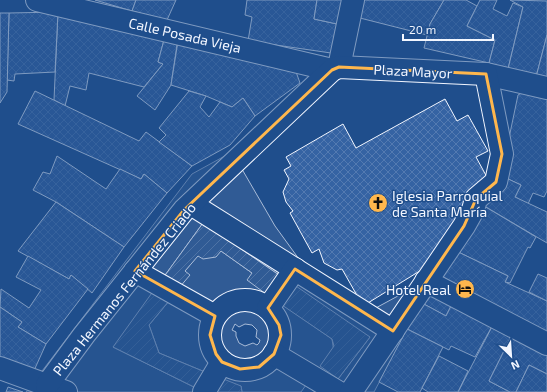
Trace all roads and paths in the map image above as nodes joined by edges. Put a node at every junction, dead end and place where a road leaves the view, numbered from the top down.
1 (36, 0) edge
2 (353, 0) edge
3 (336, 69) junction
4 (486, 74) junction
5 (547, 88) edge
6 (191, 204) junction
7 (295, 269) junction
8 (135, 271) junction
9 (426, 281) junction
10 (268, 308) junction
11 (215, 316) junction
12 (393, 331) junction
13 (547, 344) edge
14 (274, 354) junction
15 (222, 362) junction
16 (1, 372) edge
17 (57, 389) edge
18 (204, 392) edge
19 (338, 392) edge
20 (351, 392) edge

1 - 3 street, Calle Posada Vieja
2 - 3 street
3 - 4 street, Plaza Mayor
3 - 6 street, Plaza Hermanos Fernández Criado
4 - 5 street, Plaza Mayor
4 - 9 street
6 - 7 street
6 - 8 street, Plaza Hermanos Fernández Criado
7 - 10 street
7 - 12 street
8 - 11 street
8 - 17 street, Plaza Hermanos Fernández Criado
9 - 12 street
9 - 13 street
10 - 11 street
10 - 14 street
11 - 15 street
12 - 20 street
14 - 15 street
14 - 19 street
15 - 18 street
16 - 17 street

